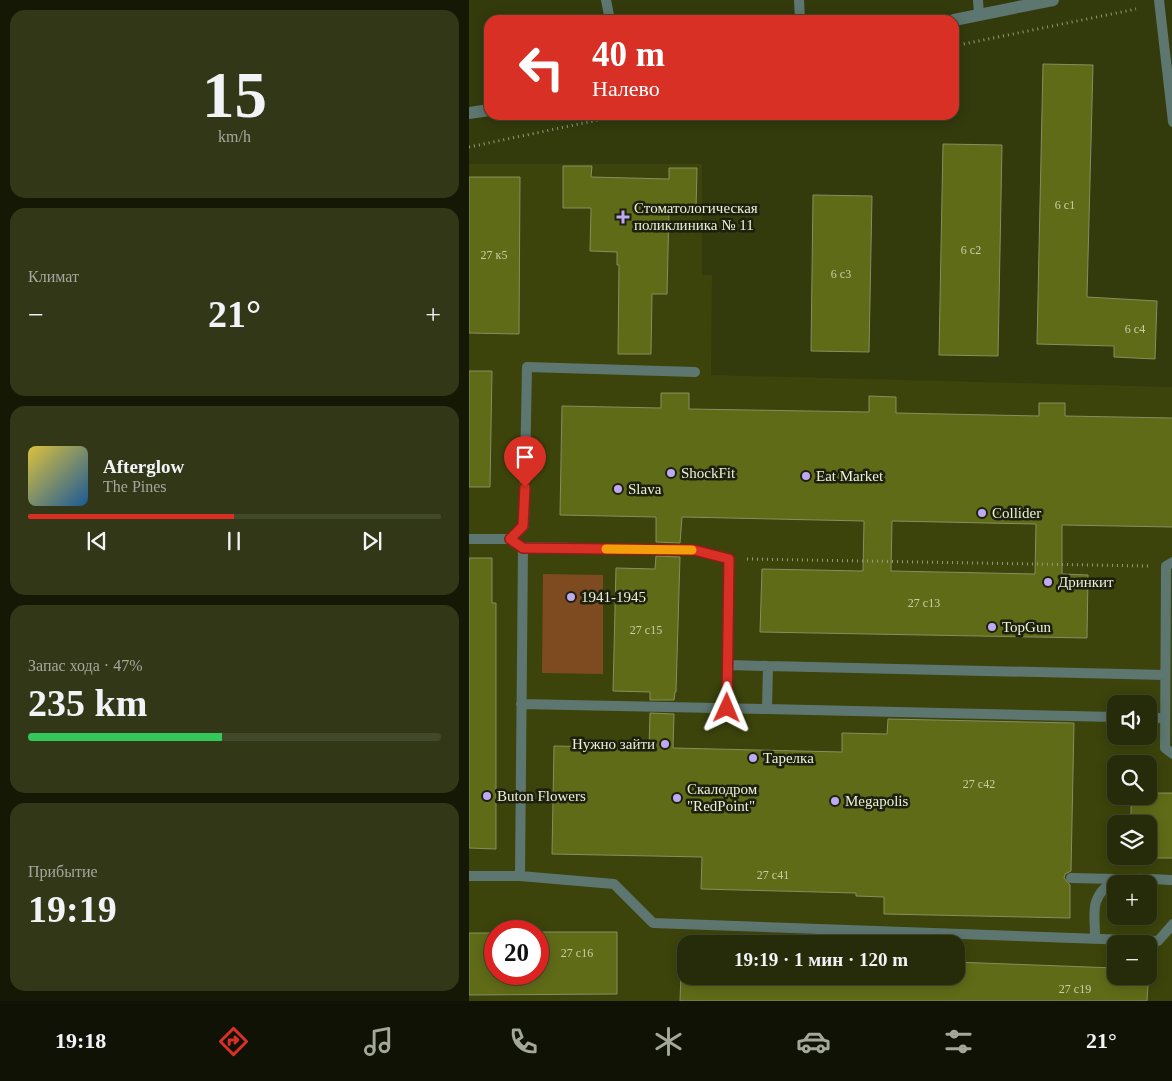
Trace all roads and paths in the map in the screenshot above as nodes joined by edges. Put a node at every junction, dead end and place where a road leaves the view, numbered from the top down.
1 (605, 0) edge
2 (799, 0) edge
3 (978, 0) edge
4 (1053, 0) edge
5 (1159, 0) edge
6 (1136, 8) dead end
7 (609, 15) edge
8 (800, 15) edge
9 (979, 15) junction
10 (959, 19) edge
11 (959, 45) edge
12 (484, 111) edge
13 (469, 113) edge
14 (598, 120) edge
15 (1172, 122) edge
16 (469, 147) edge
17 (695, 372) dead end
18 (469, 538) edge
19 (510, 539) junction
20 (523, 548) junction
21 (729, 559) junction
22 (1169, 564) edge
23 (728, 665) junction
24 (768, 666) junction
25 (1165, 675) junction
26 (521, 704) junction
27 (727, 708) junction
28 (767, 709) junction
29 (1107, 717) edge
30 (1157, 718) edge
31 (1164, 718) junction
32 (1172, 754) edge
33 (469, 876) edge
34 (520, 876) junction
35 (1071, 878) dead end
36 (1107, 879) edge
37 (1157, 880) edge
38 (1172, 880) edge
39 (1107, 884) edge
40 (1172, 924) edge
41 (1095, 934) dead end

1 - 7 lane
2 - 8 lane
3 - 9 lane
4 - 9 street
5 - 15 lane
6 - 11 path
9 - 10 street
12 - 13 street
14 - 16 path
17 - 19 lane
18 - 19 lane
19 - 20 lane
20 - 21 lane
20 - 26 lane
21 - 22 path
21 - 23 lane
22 - 25 lane
23 - 24 lane
23 - 27 lane
24 - 25 lane
24 - 28 lane
25 - 31 lane
26 - 27 lane
26 - 34 lane
27 - 28 lane
28 - 29 lane
30 - 31 lane
31 - 32 lane
33 - 34 lane
34 - 40 lane
35 - 36 lane
37 - 38 lane
39 - 41 lane

